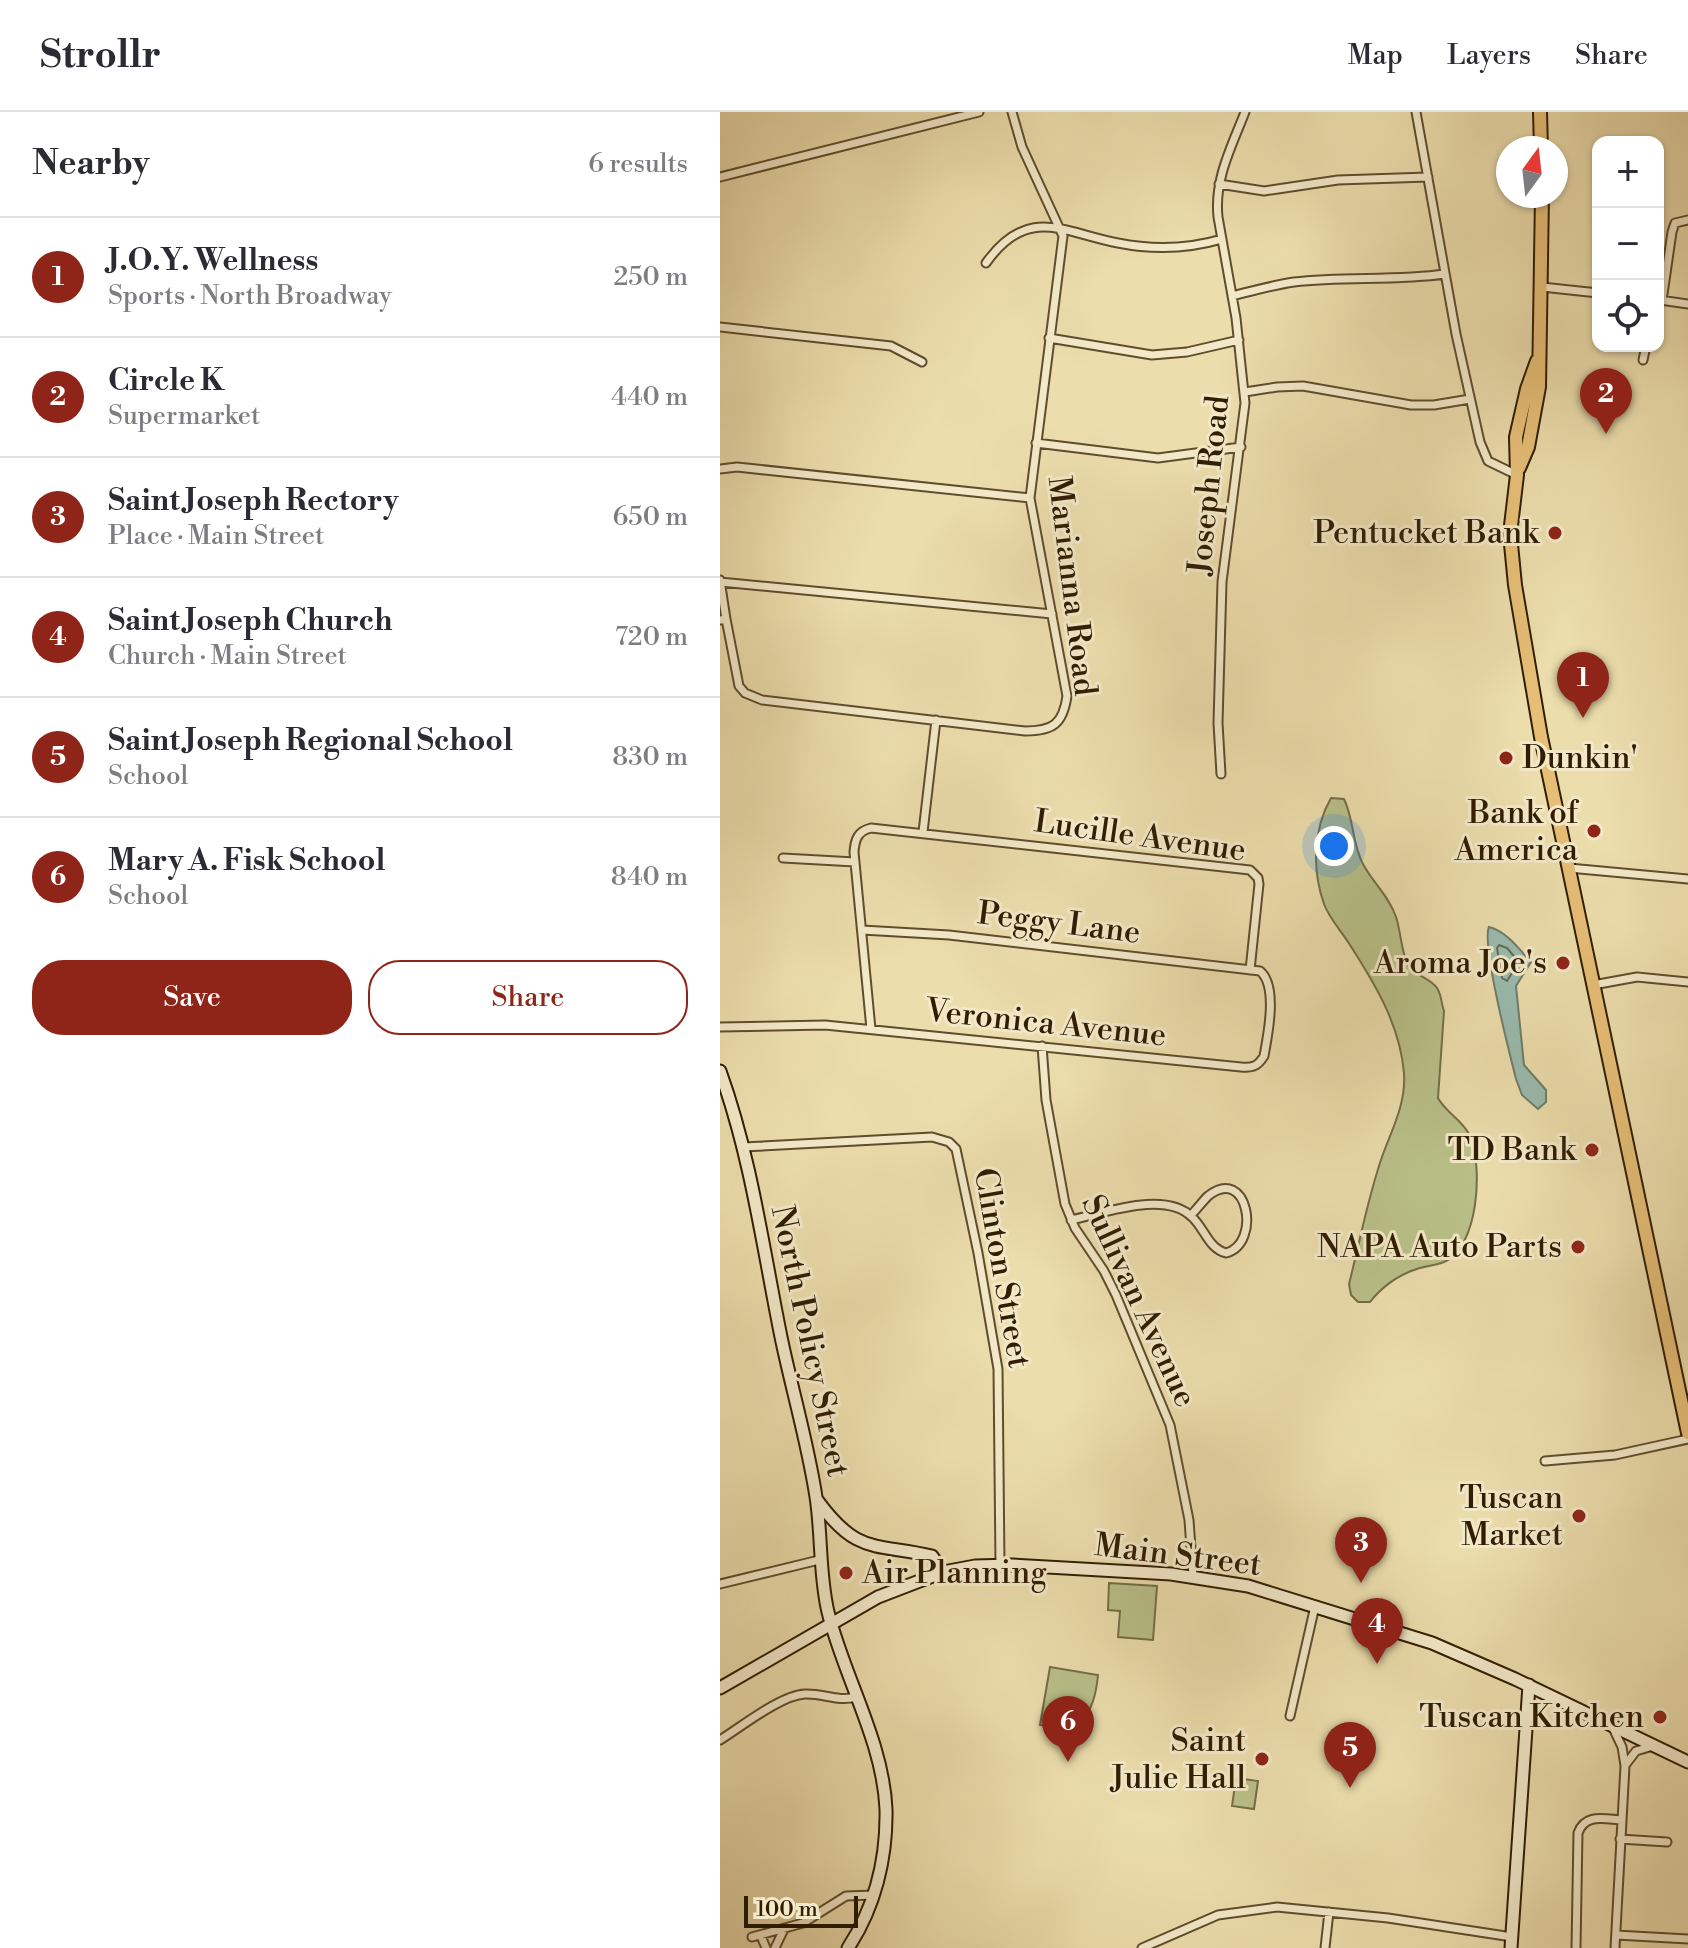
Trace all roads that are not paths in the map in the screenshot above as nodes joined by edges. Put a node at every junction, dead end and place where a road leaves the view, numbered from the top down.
1 (979, 112) edge
2 (1012, 112) edge
3 (1245, 112) edge
4 (1416, 112) edge
5 (1540, 112) edge
6 (1541, 136) edge
7 (720, 177) edge
8 (1428, 177) junction
9 (1219, 184) junction
10 (1542, 208) edge
11 (1688, 220) edge
12 (1061, 227) junction
13 (1222, 239) junction
14 (986, 263) dead end
15 (1445, 274) junction
16 (1664, 280) edge
17 (1542, 287) junction
18 (1592, 292) edge
19 (1232, 296) junction
20 (1664, 301) edge
21 (1688, 304) edge
22 (720, 327) edge
23 (1049, 338) junction
24 (1239, 340) junction
25 (1645, 352) edge
26 (1643, 360) dead end
27 (922, 362) dead end
28 (1245, 392) junction
29 (1470, 399) junction
30 (1036, 443) junction
31 (1241, 447) junction
32 (720, 469) edge
33 (1517, 475) junction
34 (1030, 498) junction
35 (720, 581) edge
36 (1052, 614) junction
37 (723, 619) edge
38 (936, 720) junction
39 (1221, 774) dead end
40 (923, 832) junction
41 (783, 858) dead end
42 (855, 862) junction
43 (1569, 868) junction
44 (1688, 879) edge
45 (862, 930) junction
46 (1250, 970) junction
47 (1688, 982) edge
48 (1593, 985) junction
49 (720, 1027) edge
50 (871, 1029) junction
51 (1042, 1046) junction
52 (720, 1071) edge
53 (743, 1147) junction
54 (1191, 1215) junction
55 (1071, 1220) junction
56 (1688, 1433) edge
57 (1688, 1439) edge
58 (1545, 1461) dead end
59 (816, 1500) junction
60 (819, 1560) junction
61 (1000, 1565) junction
62 (943, 1572) junction
63 (1193, 1576) junction
64 (720, 1584) edge
65 (1315, 1606) junction
66 (832, 1624) junction
67 (1529, 1685) junction
68 (720, 1688) edge
69 (856, 1697) junction
70 (1290, 1716) dead end
71 (1611, 1726) junction
72 (720, 1740) edge
73 (1653, 1746) junction
74 (1688, 1762) edge
75 (1625, 1766) junction
76 (1622, 1820) junction
77 (1620, 1839) junction
78 (1667, 1842) dead end
79 (874, 1895) junction
80 (1329, 1912) junction
81 (784, 1929) junction
82 (1616, 1935) junction
83 (1688, 1939) edge
84 (1512, 1942) edge
85 (766, 1948) edge
86 (775, 1948) edge
87 (848, 1948) edge
88 (1142, 1948) edge
89 (1325, 1948) edge
90 (1576, 1948) edge
91 (1615, 1948) edge

1 - 7 street
2 - 12 street, Marianna Road
3 - 9 street, Joseph Road
4 - 8 street
5 - 6 main road
8 - 9 street
8 - 15 street
9 - 13 street, Joseph Road
10 - 17 main road
11 - 16 street
12 - 13 street
12 - 14 street
12 - 23 street, Marianna Road
13 - 19 street, Joseph Road
15 - 19 street
15 - 29 street
17 - 18 street
17 - 33 main road
19 - 24 street, Joseph Road
20 - 21 street
22 - 27 street
23 - 24 street
23 - 30 street, Marianna Road
24 - 28 street, Joseph Road
25 - 26 street
28 - 29 street
28 - 31 street, Joseph Road
29 - 33 street
30 - 31 street
30 - 34 street, Marianna Road
31 - 39 street, Joseph Road
32 - 34 street
33 - 43 main road
34 - 36 street, Marianna Road
35 - 36 street
35 - 37 street, Marianna Road
36 - 38 street, Marianna Road
37 - 38 street, Marianna Road
38 - 40 street
40 - 42 street, Lucille Avenue
40 - 46 street, Lucille Avenue
41 - 42 street
42 - 45 street, Lucille Avenue
43 - 44 street
43 - 48 main road
45 - 46 street, Peggy Lane
45 - 50 street, Lucille Avenue
46 - 51 street, Veronica Avenue
47 - 48 street
48 - 56 main road
49 - 50 street, Veronica Avenue
50 - 51 street, Veronica Avenue
51 - 55 street, Sullivan Avenue
52 - 53 main road, North Policy Street
53 - 59 main road, North Policy Street
53 - 61 street, Clinton Street
54 - 54 street
54 - 55 street
55 - 63 street, Sullivan Avenue
57 - 58 street
59 - 60 main road, North Policy Street
59 - 62 main road
60 - 64 street
60 - 66 main road, North Policy Street
61 - 62 main road, Main Street
61 - 63 main road, Main Street
62 - 66 main road, Main Street
63 - 65 main road, Main Street
65 - 67 main road, Main Street
65 - 70 street
66 - 68 main road, Main Street
66 - 69 main road, North Policy Street
67 - 71 main road, Main Street
67 - 84 main road
69 - 72 street
69 - 79 main road, North Policy Street
71 - 73 main road, Main Street
71 - 75 street
73 - 74 main road, Main Street
73 - 75 street
75 - 76 street
76 - 77 street
76 - 90 street
77 - 78 street
77 - 82 street
79 - 81 street
79 - 87 main road, North Policy Street
80 - 84 street
80 - 88 street
80 - 89 street
81 - 85 street
81 - 86 street
82 - 83 street
82 - 91 street

